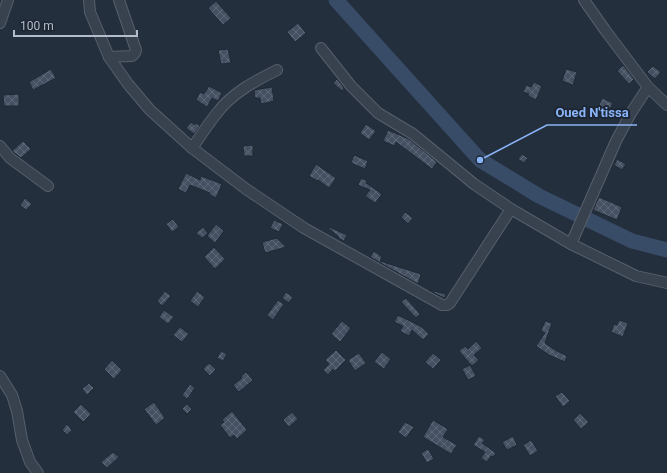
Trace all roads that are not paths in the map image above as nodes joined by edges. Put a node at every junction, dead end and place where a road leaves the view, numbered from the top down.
1 (8, 0) edge
2 (89, 0) edge
3 (119, 0) edge
4 (584, 0) edge
5 (0, 23) edge
6 (321, 48) dead end
7 (109, 57) junction
8 (277, 70) dead end
9 (648, 87) junction
10 (667, 104) edge
11 (0, 146) edge
12 (192, 148) junction
13 (48, 186) dead end
14 (511, 209) junction
15 (571, 244) junction
16 (667, 282) edge
17 (0, 376) edge
18 (38, 473) edge

1 - 5 street
2 - 7 street
3 - 7 street
4 - 9 street
6 - 14 street
7 - 12 street
8 - 12 street
9 - 10 street
9 - 15 street
11 - 13 street
12 - 14 street
14 - 15 street
15 - 16 street
17 - 18 street

